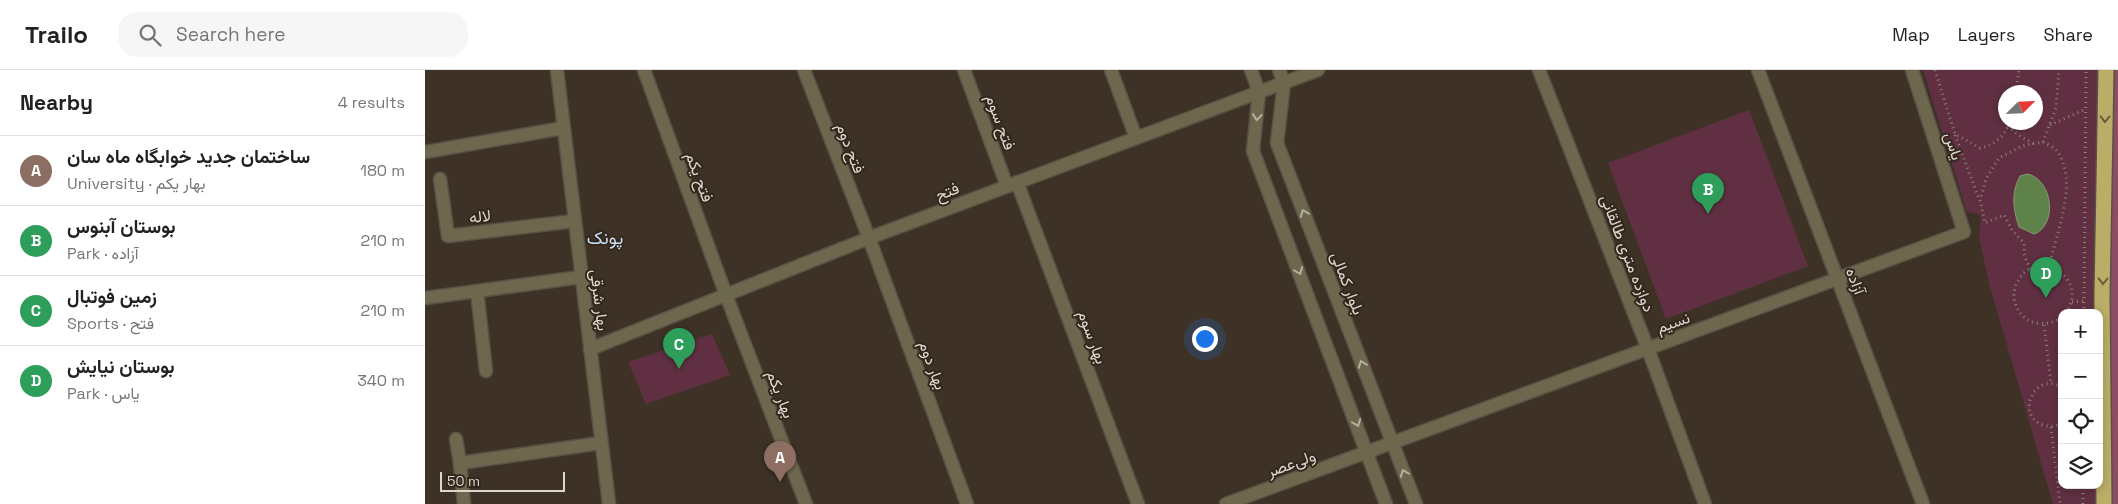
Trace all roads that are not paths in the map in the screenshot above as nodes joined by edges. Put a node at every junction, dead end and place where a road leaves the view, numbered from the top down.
1 (557, 70) edge
2 (644, 70) edge
3 (804, 70) edge
4 (965, 70) edge
5 (1111, 70) edge
6 (1251, 70) edge
7 (1279, 70) edge
8 (1318, 70) edge
9 (1539, 70) edge
10 (1758, 70) edge
11 (1912, 70) edge
12 (2106, 70) edge
13 (1284, 83) junction
14 (1259, 92) junction
15 (563, 128) junction
16 (1136, 138) junction
17 (425, 152) edge
18 (440, 179) dead end
19 (1012, 184) junction
20 (574, 221) junction
21 (1964, 232) joint
22 (869, 238) junction
23 (581, 277) junction
24 (1837, 279) junction
25 (477, 291) junction
26 (726, 295) junction
27 (425, 298) edge
28 (590, 349) junction
29 (1648, 349) junction
30 (486, 371) dead end
31 (456, 439) dead end
32 (1392, 442) junction
33 (601, 443) junction
34 (1368, 452) junction
35 (460, 463) junction
36 (1229, 503) edge
37 (464, 504) edge
38 (609, 504) edge
39 (807, 504) edge
40 (967, 504) edge
41 (1138, 504) edge
42 (1387, 504) edge
43 (1415, 504) edge
44 (1705, 504) edge
45 (1923, 504) edge
46 (2104, 504) edge

1 - 15 street, بهار شرقی
2 - 26 street, فتح یکم
3 - 22 street, فتح دوم
4 - 19 street, فتح سوم
5 - 16 street
6 - 14 street
7 - 13 street, بلوار کمالی
8 - 13 street, فتح
9 - 29 street, دوازده متری طالقانی
10 - 24 street, آزاده
11 - 21 street, یاس
12 -> 46 highway
13 - 14 street, فتح
32 -> 13 street, بلوار کمالی
14 - 16 street, فتح
14 -> 34 street
15 - 17 street
15 - 20 street, بهار شرقی
16 - 19 street, فتح
18 - 20 street, لاله
19 - 22 street, فتح
19 - 41 street, بهار سوم
20 - 23 street, بهار شرقی
21 - 24 street, نسیم
22 - 26 street, فتح
22 - 40 street, بهار دوم
23 - 25 street
23 - 28 street, بهار شرقی
24 - 29 street, نسیم
24 - 45 street, آزاده
25 - 27 street
25 - 30 street
26 - 28 street, فتح
26 - 39 street, بهار یکم
28 - 33 street, بهار شرقی
29 - 32 street, نسیم
29 - 44 street, دوازده متری طالقانی
31 - 35 street
32 - 34 street, نسیم
43 -> 32 street, بلوار کمالی
33 - 35 street
33 - 38 street, بهار شرقی
34 - 36 street, ولی‌عصر
34 - 42 street
35 - 37 street

